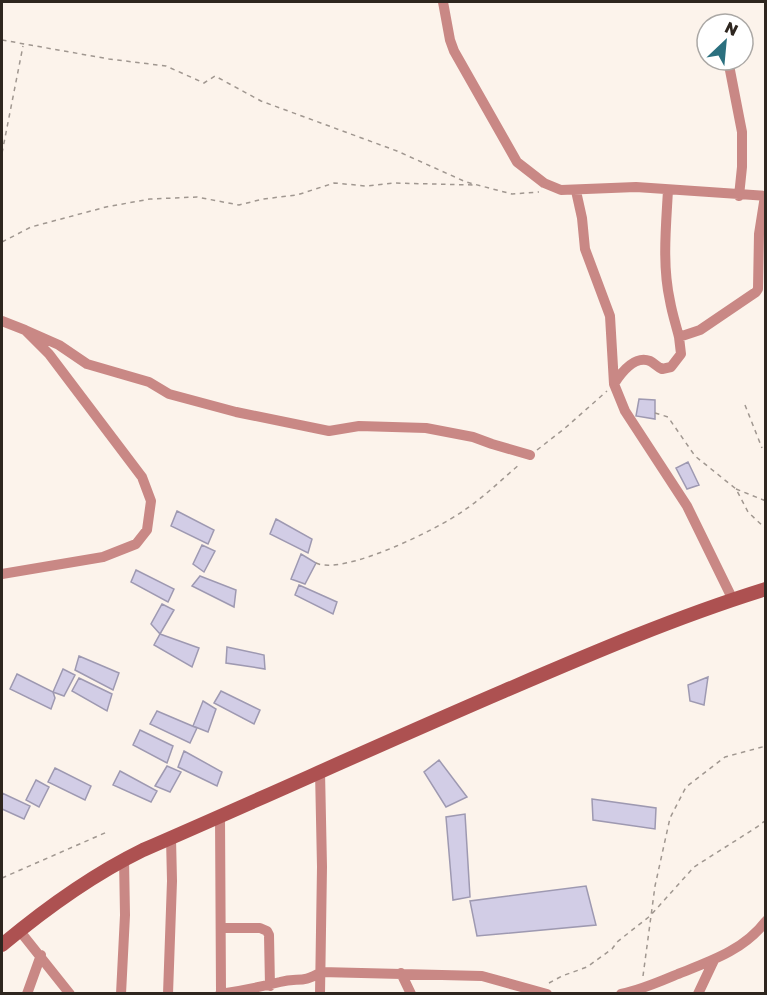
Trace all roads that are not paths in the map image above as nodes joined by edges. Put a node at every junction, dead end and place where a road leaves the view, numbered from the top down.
1 (443, 2) edge
2 (730, 72) edge
3 (668, 190) junction
4 (576, 191) junction
5 (739, 196) junction
6 (765, 196) edge
7 (2, 321) edge
8 (25, 330) junction
9 (679, 337) junction
10 (614, 384) junction
11 (530, 455) road end
12 (2, 574) edge
13 (765, 589) edge
14 (733, 600) junction
15 (320, 771) junction
16 (220, 816) junction
17 (171, 838) junction
18 (124, 859) junction
19 (765, 921) edge
20 (221, 928) junction
21 (19, 930) junction
22 (2, 945) edge
23 (40, 955) junction
24 (714, 960) junction
25 (321, 972) junction
26 (401, 973) junction
27 (270, 986) junction
28 (27, 993) edge
29 (70, 993) edge
30 (121, 993) edge
31 (168, 993) edge
32 (223, 993) edge
33 (320, 993) edge
34 (411, 993) edge
35 (547, 993) edge
36 (621, 993) edge
37 (698, 993) edge

1 - 4 street
2 - 5 street
3 - 4 street
3 - 5 street
3 - 9 street
4 - 10 street
5 - 6 street
6 - 9 street
7 - 8 street
8 - 11 street
8 - 12 street
9 - 10 street
10 - 14 street
13 - 14 main road
14 - 15 main road
15 - 16 main road
15 - 25 street
16 - 17 main road
16 - 20 street
17 - 18 main road
17 - 31 street
18 - 21 main road
18 - 30 street
19 - 24 street
20 - 27 street
20 - 32 street
21 - 22 main road
21 - 23 street
23 - 28 street
23 - 29 street
24 - 36 street
24 - 37 street
25 - 26 street
25 - 27 street
25 - 33 street
26 - 34 street
26 - 35 street
27 - 32 street

